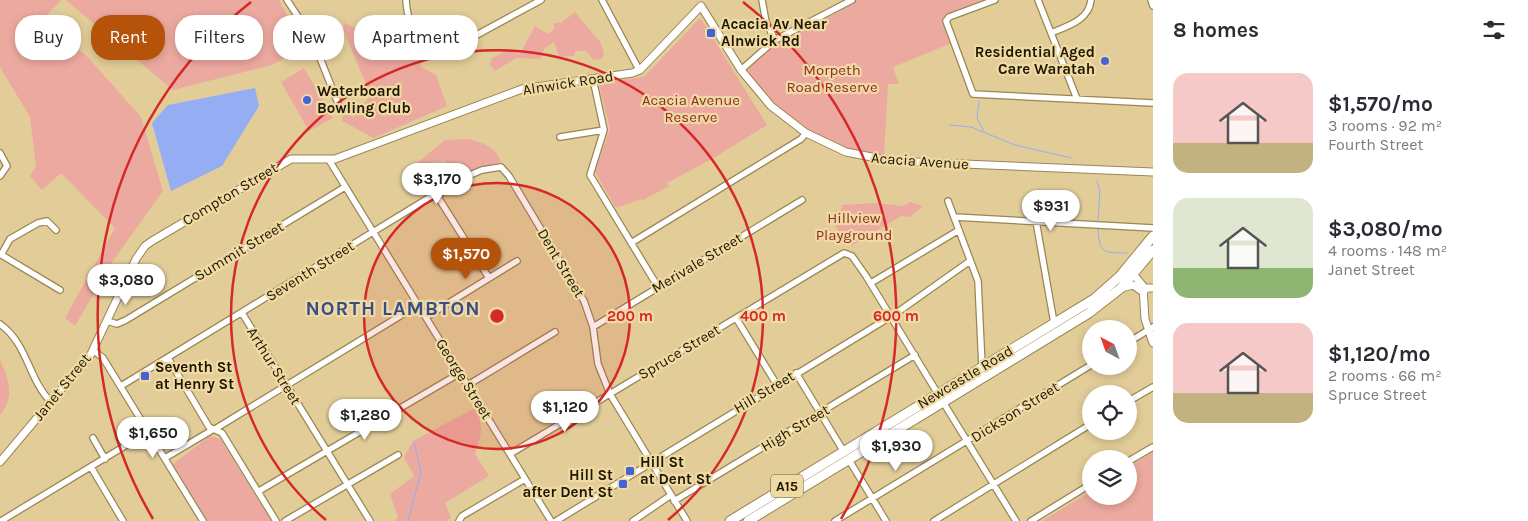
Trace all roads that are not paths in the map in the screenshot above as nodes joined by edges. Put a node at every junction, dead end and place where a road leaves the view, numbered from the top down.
1 (287, 0) edge
2 (406, 0) edge
3 (541, 0) edge
4 (602, 0) edge
5 (762, 0) edge
6 (852, 0) edge
7 (995, 0) edge
8 (1038, 0) edge
9 (1091, 0) edge
10 (1150, 0) edge
11 (699, 3) edge
12 (1153, 6) edge
13 (1051, 33) junction
14 (775, 40) junction
15 (638, 66) dead end
16 (741, 70) junction
17 (592, 79) junction
18 (1077, 100) junction
19 (338, 103) dead end
20 (1153, 103) edge
21 (604, 130) junction
22 (806, 133) junction
23 (560, 137) dead end
24 (0, 153) edge
25 (329, 160) junction
26 (503, 169) joint
27 (1153, 172) edge
28 (0, 176) edge
29 (345, 187) junction
30 (436, 194) junction
31 (802, 200) dead end
32 (948, 201) dead end
33 (954, 217) junction
34 (1036, 221) junction
35 (1153, 228) edge
36 (56, 230) dead end
37 (959, 230) junction
38 (373, 232) junction
39 (1153, 236) edge
40 (631, 243) junction
41 (1153, 250) edge
42 (140, 252) joint
43 (0, 255) edge
44 (970, 260) junction
45 (517, 261) dead end
46 (1133, 274) junction
47 (1120, 276) junction
48 (489, 278) junction
49 (871, 283) junction
50 (658, 287) junction
51 (1120, 288) junction
52 (1153, 288) edge
53 (60, 290) dead end
54 (1143, 292) junction
55 (418, 305) junction
56 (242, 313) junction
57 (891, 316) junction
58 (426, 317) junction
59 (736, 318) junction
60 (107, 321) junction
61 (1054, 323) junction
62 (0, 324) edge
63 (593, 327) junction
64 (1150, 329) edge
65 (555, 332) dead end
66 (1138, 336) edge
67 (1153, 343) edge
68 (93, 350) junction
69 (915, 355) junction
70 (168, 358) junction
71 (1082, 371) edge
72 (984, 372) junction
73 (460, 373) junction
74 (796, 373) junction
75 (777, 385) junction
76 (121, 386) junction
77 (286, 386) junction
78 (468, 386) junction
79 (1153, 387) edge
80 (610, 394) junction
81 (1137, 397) edge
82 (940, 398) junction
83 (51, 402) junction
84 (820, 412) junction
85 (214, 429) junction
86 (1082, 430) edge
87 (148, 432) junction
88 (93, 438) dead end
89 (968, 441) junction
90 (1153, 447) edge
91 (327, 451) junction
92 (844, 452) junction
93 (510, 454) junction
94 (398, 456) dead end
95 (1137, 456) edge
96 (165, 458) junction
97 (105, 459) junction
98 (849, 460) junction
99 (0, 462) edge
100 (651, 463) junction
101 (91, 467) junction
102 (525, 479) junction
103 (348, 484) junction
104 (993, 485) junction
105 (1082, 490) edge
106 (259, 491) junction
107 (672, 498) junction
108 (872, 498) junction
109 (459, 520) edge
110 (1, 521) edge
111 (123, 521) edge
112 (203, 521) edge
113 (276, 521) edge
114 (285, 521) edge
115 (370, 521) edge
116 (551, 521) edge
117 (556, 521) edge
118 (633, 521) edge
119 (687, 521) edge
120 (730, 521) edge
121 (748, 521) edge
122 (835, 521) edge
123 (886, 521) edge
124 (934, 521) edge
125 (1016, 521) edge
126 (1031, 521) edge

1 - 19 street
2 - 3 street
4 - 15 street
5 - 14 street
6 - 14 street
7 - 18 street
8 - 13 street
9 - 13 street
10 - 12 street
11 - 16 street, Acacia Avenue
11 - 17 street, Alnwick Road
13 - 18 street
14 - 16 street
16 - 22 street, Acacia Avenue
17 - 21 street
17 - 25 street, Alnwick Road
18 - 20 street
21 - 23 street
21 - 40 street
22 - 27 street, Acacia Avenue
22 - 40 street
24 - 28 street
25 - 29 street, George Street
25 - 42 street, Compton Street
26 - 30 street, Seventh Street
26 - 63 street, Dent Street
29 - 38 street, George Street
29 - 60 street, Summit Street
30 - 38 street, Seventh Street
30 - 48 street
31 - 50 street, Merivale Street
32 - 33 street
33 - 34 street
33 - 37 street
34 - 35 street
34 - 61 street
36 - 43 street
37 - 44 street
37 - 49 street
38 - 55 street, George Street
38 - 56 street, Seventh Street
39 - 47 highway, A15
40 - 50 street
41 - 46 highway, A15
42 - 60 street, Janet Street
43 - 53 street
44 - 57 street, Hill Street
44 - 72 street
45 - 48 street
46 - 47 street
46 - 51 highway, Newcastle Road / A15
46 - 54 street
47 - 61 highway, Newcastle Road / A15
48 - 58 street
49 - 57 street
49 - 59 street, Spruce Street
50 - 63 street, Merivale Street
51 - 54 street
51 - 72 highway, Newcastle Road / A15
52 - 54 street
54 - 64 street
55 - 58 street, George Street
55 - 77 street
56 - 70 street, Seventh Street
56 - 77 street, Arthur Street
57 - 69 street
57 - 74 street, Hill Street
58 - 73 street, George Street
59 - 75 street
59 - 80 street, Spruce Street
60 - 68 street, Janet Street
61 - 72 highway, Newcastle Road / A15
62 - 83 street
63 - 80 street, Dent Street
64 - 66 street
64 - 67 street
65 - 78 street
68 - 76 street
68 - 83 street, Janet Street
69 - 82 street
69 - 84 street, High Street
70 - 76 street, Seventh Street
70 - 85 street
71 - 89 street, Dickson Street
72 - 82 highway, Newcastle Road / A15
73 - 78 street, George Street
73 - 91 street
74 - 75 street, Hill Street
74 - 84 street
75 - 100 street, Hill Street
76 - 87 street
77 - 85 street
77 - 91 street, Arthur Street
78 - 93 street, George Street
79 - 81 street
80 - 93 street, Spruce Street
80 - 100 street, Dent Street
82 - 89 street
82 - 92 highway, Newcastle Road / A15
82 - 98 highway, Newcastle Road / A15
83 - 99 street, Janet Street
84 - 92 street
84 - 107 street, High Street
85 - 96 street
85 - 106 street
86 - 104 street
87 - 96 street
87 - 97 street
88 - 97 street
89 - 104 street
89 - 108 street, Dickson Street
90 - 95 street
91 - 103 street, Arthur Street
91 - 106 street
92 - 120 highway, Newcastle Road / A15
93 - 102 street, George Street
94 - 103 street
96 - 112 street
97 - 101 street
98 - 108 street
98 - 121 highway, Newcastle Road / A15
100 - 107 street, Dent Street
100 - 117 street, Hill Street
101 - 110 street
101 - 111 street
102 - 109 street
102 - 116 street, George Street
103 - 114 street
103 - 115 street, Arthur Street
104 - 124 street
104 - 125 street
105 - 126 street
106 - 113 street
107 - 118 street, High Street
107 - 119 street, Dent Street
108 - 122 street, Dickson Street
108 - 123 street

